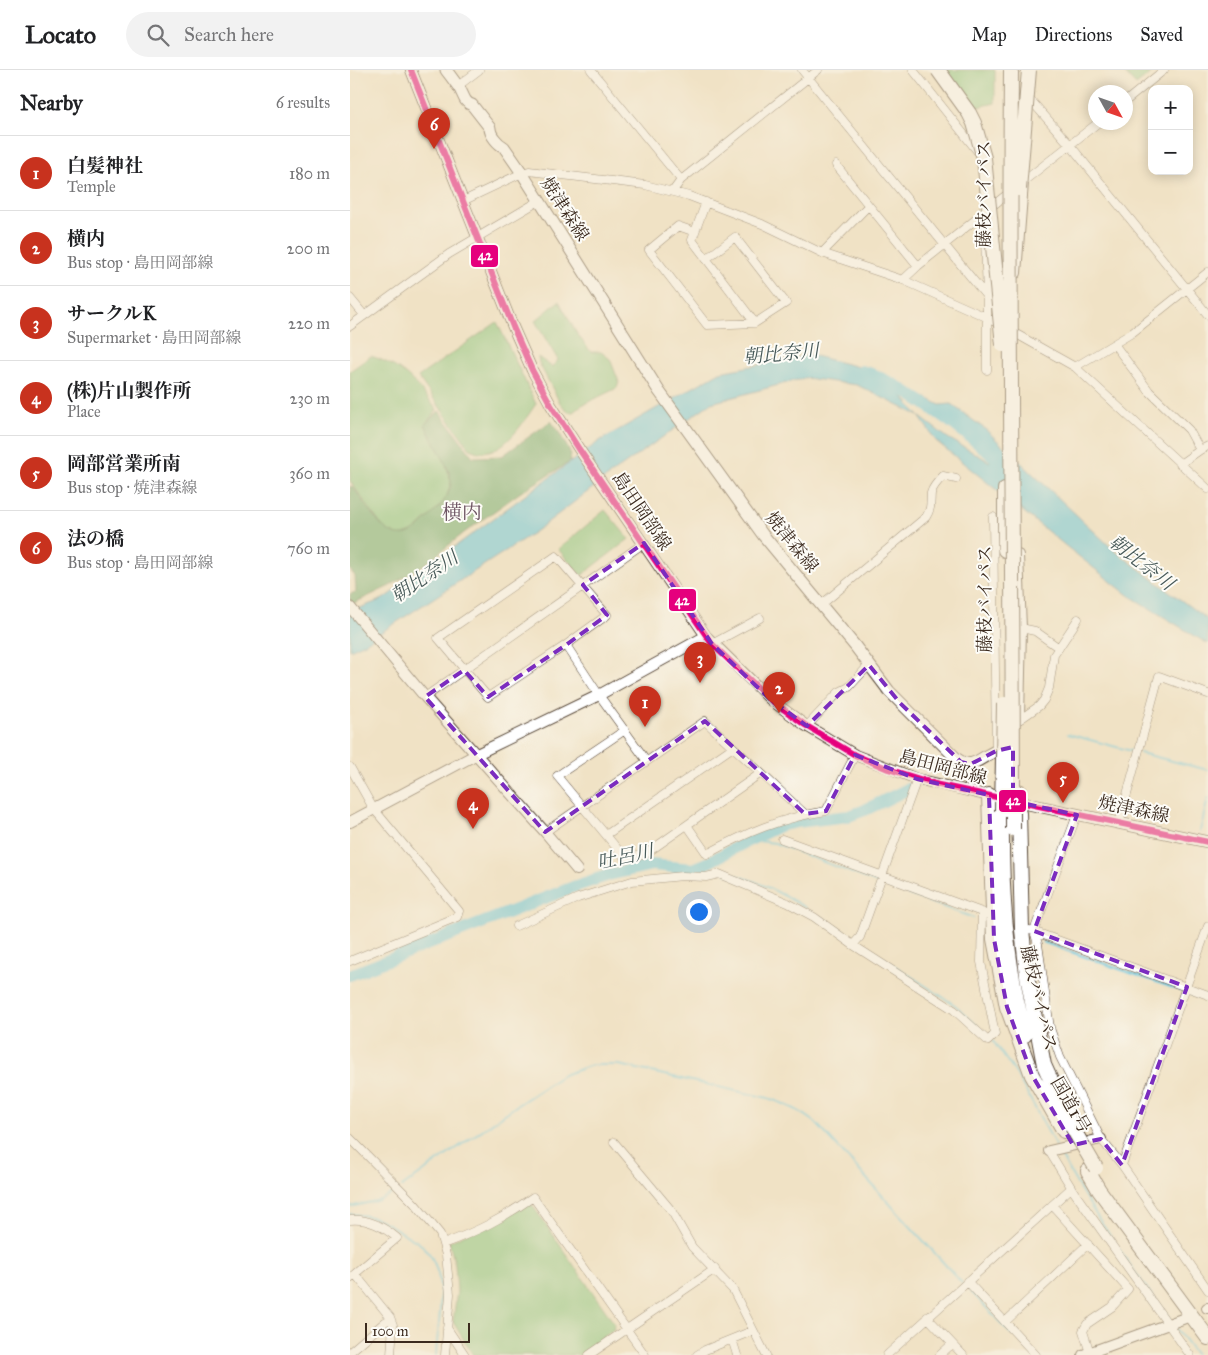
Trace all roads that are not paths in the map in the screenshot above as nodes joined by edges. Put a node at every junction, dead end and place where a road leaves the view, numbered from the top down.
1 (411, 70) edge
2 (446, 70) edge
3 (478, 70) edge
4 (591, 70) edge
5 (802, 70) edge
6 (818, 70) edge
7 (913, 70) edge
8 (938, 70) edge
9 (1003, 70) edge
10 (1012, 70) edge
11 (1024, 70) edge
12 (1029, 70) edge
13 (1164, 70) edge
14 (808, 78) junction
15 (458, 86) junction
16 (1023, 92) junction
17 (1133, 95) edge
18 (1089, 130) edge
19 (1070, 146) junction
20 (836, 165) dead end
21 (522, 173) junction
22 (681, 180) junction
23 (1023, 181) junction
24 (672, 191) junction
25 (463, 201) junction
26 (539, 201) junction
27 (706, 202) junction
28 (868, 206) junction
29 (983, 215) junction
30 (695, 232) junction
31 (479, 238) junction
32 (945, 246) junction
33 (822, 253) junction
34 (706, 259) junction
35 (918, 266) junction
36 (1208, 272) edge
37 (903, 280) junction
38 (1010, 289) junction
39 (1186, 289) junction
40 (350, 298) edge
41 (987, 298) junction
42 (364, 315) junction
43 (1208, 315) edge
44 (986, 317) junction
45 (755, 323) junction
46 (350, 326) edge
47 (1012, 330) junction
48 (1114, 344) junction
49 (1004, 360) junction
50 (1075, 367) junction
51 (987, 370) dead end
52 (1208, 446) edge
53 (1200, 450) junction
54 (1180, 464) junction
55 (956, 479) dead end
56 (1208, 489) edge
57 (993, 516) dead end
58 (644, 543) junction
59 (583, 585) junction
60 (821, 605) junction
61 (350, 607) edge
62 (760, 618) dead end
63 (1078, 618) dead end
64 (1021, 628) junction
65 (709, 640) junction
66 (566, 645) junction
67 (1059, 648) junction
68 (869, 665) junction
69 (464, 670) junction
70 (599, 694) junction
71 (1208, 694) edge
72 (425, 697) junction
73 (1019, 720) junction
74 (807, 726) junction
75 (624, 730) junction
76 (1019, 746) junction
77 (733, 747) junction
78 (996, 750) junction
79 (477, 754) junction
80 (855, 755) junction
81 (646, 760) junction
82 (350, 767) edge
83 (762, 773) junction
84 (912, 778) junction
85 (989, 795) junction
86 (1019, 802) junction
87 (581, 806) junction
88 (374, 810) junction
89 (805, 814) junction
90 (1077, 815) junction
91 (350, 822) edge
92 (1119, 824) junction
93 (687, 825) junction
94 (545, 832) junction
95 (606, 835) junction
96 (782, 839) dead end
97 (1208, 842) edge
98 (576, 870) dead end
99 (881, 876) junction
100 (516, 926) dead end
101 (1208, 926) edge
102 (1030, 929) junction
103 (853, 945) junction
104 (350, 961) edge
105 (1186, 987) junction
106 (1208, 995) edge
107 (1044, 1065) junction
108 (1065, 1125) junction
109 (350, 1138) edge
110 (1101, 1139) junction
111 (614, 1142) dead end
112 (1049, 1151) joint
113 (1122, 1166) junction
114 (1092, 1169) junction
115 (1072, 1188) junction
116 (1052, 1205) junction
117 (350, 1220) edge
118 (443, 1244) junction
119 (1088, 1244) junction
120 (715, 1269) junction
121 (352, 1276) edge
122 (967, 1281) junction
123 (1208, 1290) edge
124 (927, 1317) junction
125 (1185, 1318) dead end
126 (385, 1322) dead end
127 (1005, 1322) junction
128 (1167, 1324) junction
129 (1208, 1324) edge
130 (447, 1328) junction
131 (626, 1330) junction
132 (752, 1331) junction
133 (1208, 1338) edge
134 (732, 1339) junction
135 (952, 1344) junction
136 (350, 1352) edge
137 (1088, 1354) edge
138 (391, 1355) edge
139 (445, 1355) edge
140 (465, 1355) edge
141 (590, 1355) edge
142 (645, 1355) edge
143 (698, 1355) edge
144 (738, 1355) edge
145 (766, 1355) edge
146 (886, 1355) edge
147 (940, 1355) edge
148 (963, 1355) edge
149 (1036, 1355) edge
150 (1190, 1355) edge

1 - 25 street, 島田岡部線
2 - 15 main road, 焼津森線
3 - 15 street
4 - 22 street
5 - 14 street
6 - 14 street
7 - 29 street
8 - 49 highway, bridge
9 - 49 highway, 藤枝バイパス, bridge
10 - 38 highway, 藤枝バイパス, bridge
11 - 16 street
12 - 38 highway, bridge
13 - 17 street
14 - 22 street
14 - 32 street
15 - 21 main road, 焼津森線
16 - 19 street
16 - 23 street
18 - 19 street
19 - 23 street
19 - 39 street
20 - 28 street
21 - 24 street
21 - 25 street
21 - 26 main road, 焼津森線
22 - 24 street
23 - 29 street
23 - 47 street
24 - 27 street
25 - 31 street, 島田岡部線
26 - 31 street
26 - 60 main road, 焼津森線
27 - 30 street
27 - 33 street
28 - 33 street
28 - 35 street
29 - 32 street
29 - 41 street
30 - 34 street
30 - 45 street
31 - 42 street
31 - 58 street, 島田岡部線
32 - 35 street
32 - 41 street
33 - 37 street
34 - 45 street
34 - 45 street
35 - 37 street
36 - 39 street
37 - 44 street
38 - 107 highway, 藤枝バイパス, bridge
39 - 43 street
39 - 48 street
40 - 42 street
41 - 44 street
42 - 46 street
44 - 47 street
44 - 51 street
47 - 50 street
47 - 64 street, bridge
48 - 50 street
48 - 53 street
49 - 108 highway, 藤枝バイパス, bridge
50 - 54 street
52 - 53 street
53 - 54 street
54 - 56 street
55 - 60 street
57 - 78 street
58 - 59 street
58 - 65 street, 島田岡部線
59 - 66 street
59 - 69 street
59 - 69 street
60 - 68 main road, 焼津森線
61 - 72 street
62 - 65 street
63 - 67 street
64 - 67 street
64 - 73 street
65 - 70 street
65 - 74 street, 島田岡部線
66 - 69 street
66 - 70 street
67 - 73 street
68 - 74 street
68 - 78 main road, 焼津森線
69 - 72 street
70 - 75 street
70 - 79 street
71 - 92 street
72 - 79 street
73 - 76 street
74 - 80 street, 島田岡部線
75 - 81 street
75 - 87 street
76 - 78 main road, 焼津森線
76 - 86 main road
77 - 81 street
77 - 83 street
77 - 95 street
79 - 88 street
79 - 94 street
80 - 84 street, 島田岡部線
80 - 89 street
81 - 87 street
82 - 88 street
83 - 89 street
83 - 93 street
84 - 85 street, 島田岡部線
84 - 99 street
85 - 86 street, 島田岡部線
85 - 108 highway, 国道1号
86 - 90 main road, 焼津森線
86 - 107 highway, 国道1号
87 - 94 street
87 - 95 street
88 - 91 street
88 - 104 street
89 - 93 street
90 - 92 main road, 焼津森線
90 - 102 street
92 - 97 main road, 焼津森線
93 - 95 street
94 - 98 street
96 - 99 street
99 - 103 street
99 - 103 street
100 - 103 street
101 - 105 street
102 - 105 street
102 - 110 street
105 - 106 street
105 - 113 street
107 - 108 highway, 国道1号
108 - 114 highway, 国道1号
109 - 118 street
110 - 112 street
110 - 113 street
111 - 120 street
112 - 115 street
113 - 123 street
114 - 129 highway, 国道1号
114 - 133 highway, 国道1号
115 - 116 street
115 - 128 street
116 - 119 street
116 - 122 street
117 - 121 street
118 - 130 street
118 - 131 street
119 - 127 street
119 - 137 street
120 - 131 street
120 - 132 street
121 - 138 street
122 - 124 street
122 - 127 street
124 - 135 street
124 - 146 street
125 - 128 street
126 - 136 street
127 - 149 street
128 - 137 street
128 - 150 street
130 - 139 street
130 - 140 street
131 - 141 street
131 - 142 street
132 - 134 street
132 - 145 street
134 - 143 street
134 - 144 street
135 - 147 street
135 - 148 street

